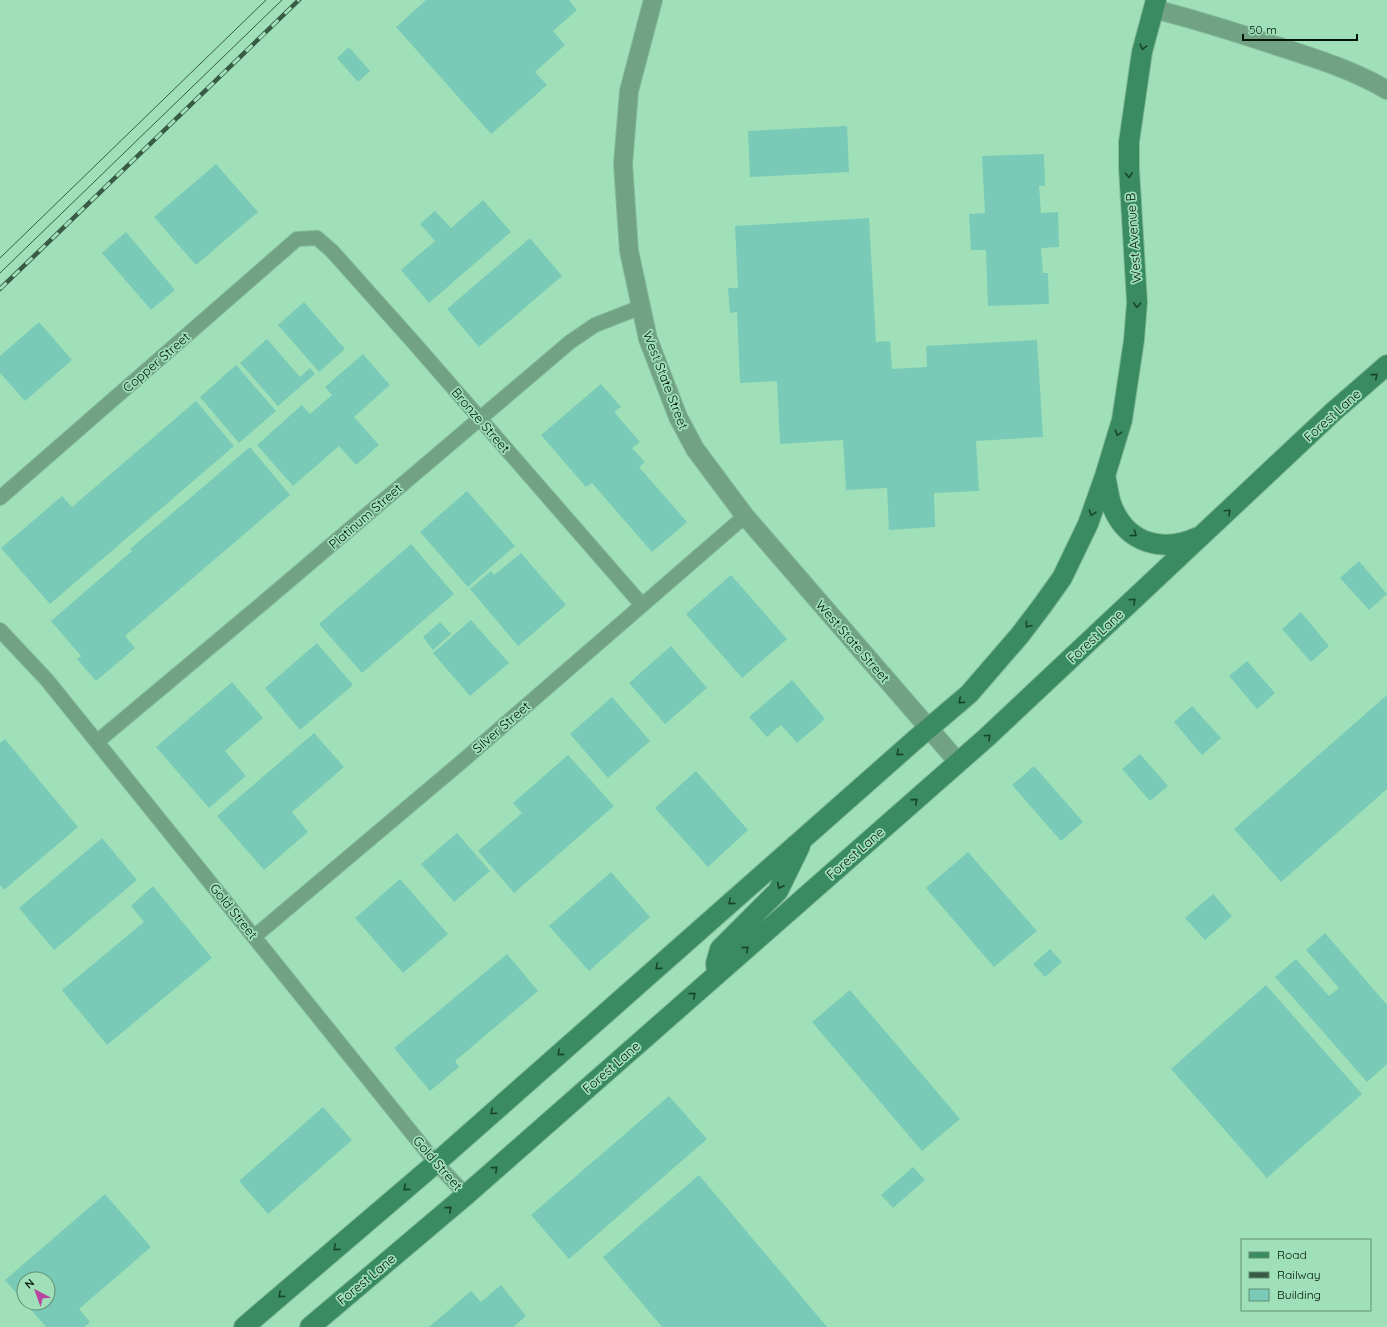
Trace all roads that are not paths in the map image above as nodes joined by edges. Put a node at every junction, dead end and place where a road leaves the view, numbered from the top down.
1 (653, 0) edge
2 (1155, 5) edge
3 (1387, 90) edge
4 (317, 238) joint
5 (642, 307) junction
6 (1387, 365) edge
7 (479, 418) junction
8 (1104, 476) junction
9 (0, 498) edge
10 (745, 516) junction
11 (1205, 534) junction
12 (642, 605) junction
13 (0, 630) edge
14 (929, 728) junction
15 (98, 742) junction
16 (958, 762) junction
17 (803, 839) junction
18 (255, 936) junction
19 (717, 974) junction
20 (436, 1163) junction
21 (466, 1195) junction
22 (244, 1327) edge
23 (310, 1327) edge

1 - 5 street, West State Street
2 - 3 street
2 -> 8 main road, West Avenue B
4 - 7 street, Bronze Street
4 - 9 street, Copper Street
5 - 7 street, Platinum Street
5 - 10 street, West State Street
11 -> 6 main road, Forest Lane
7 - 12 street, Bronze Street
7 - 15 street, Platinum Street
8 -> 11 main road
8 -> 14 main road
10 - 12 street, Silver Street
10 - 14 street, West State Street
16 -> 11 main road, Forest Lane
12 - 18 street, Silver Street
13 - 15 street, Gold Street
14 - 16 street, West State Street
14 -> 17 main road
15 - 18 street, Gold Street
19 -> 16 main road, Forest Lane
17 -> 19 main road
17 -> 20 main road
18 - 20 street, Gold Street
21 -> 19 main road, Forest Lane
20 - 21 street, Gold Street
20 -> 22 main road
23 -> 21 main road, Forest Lane

